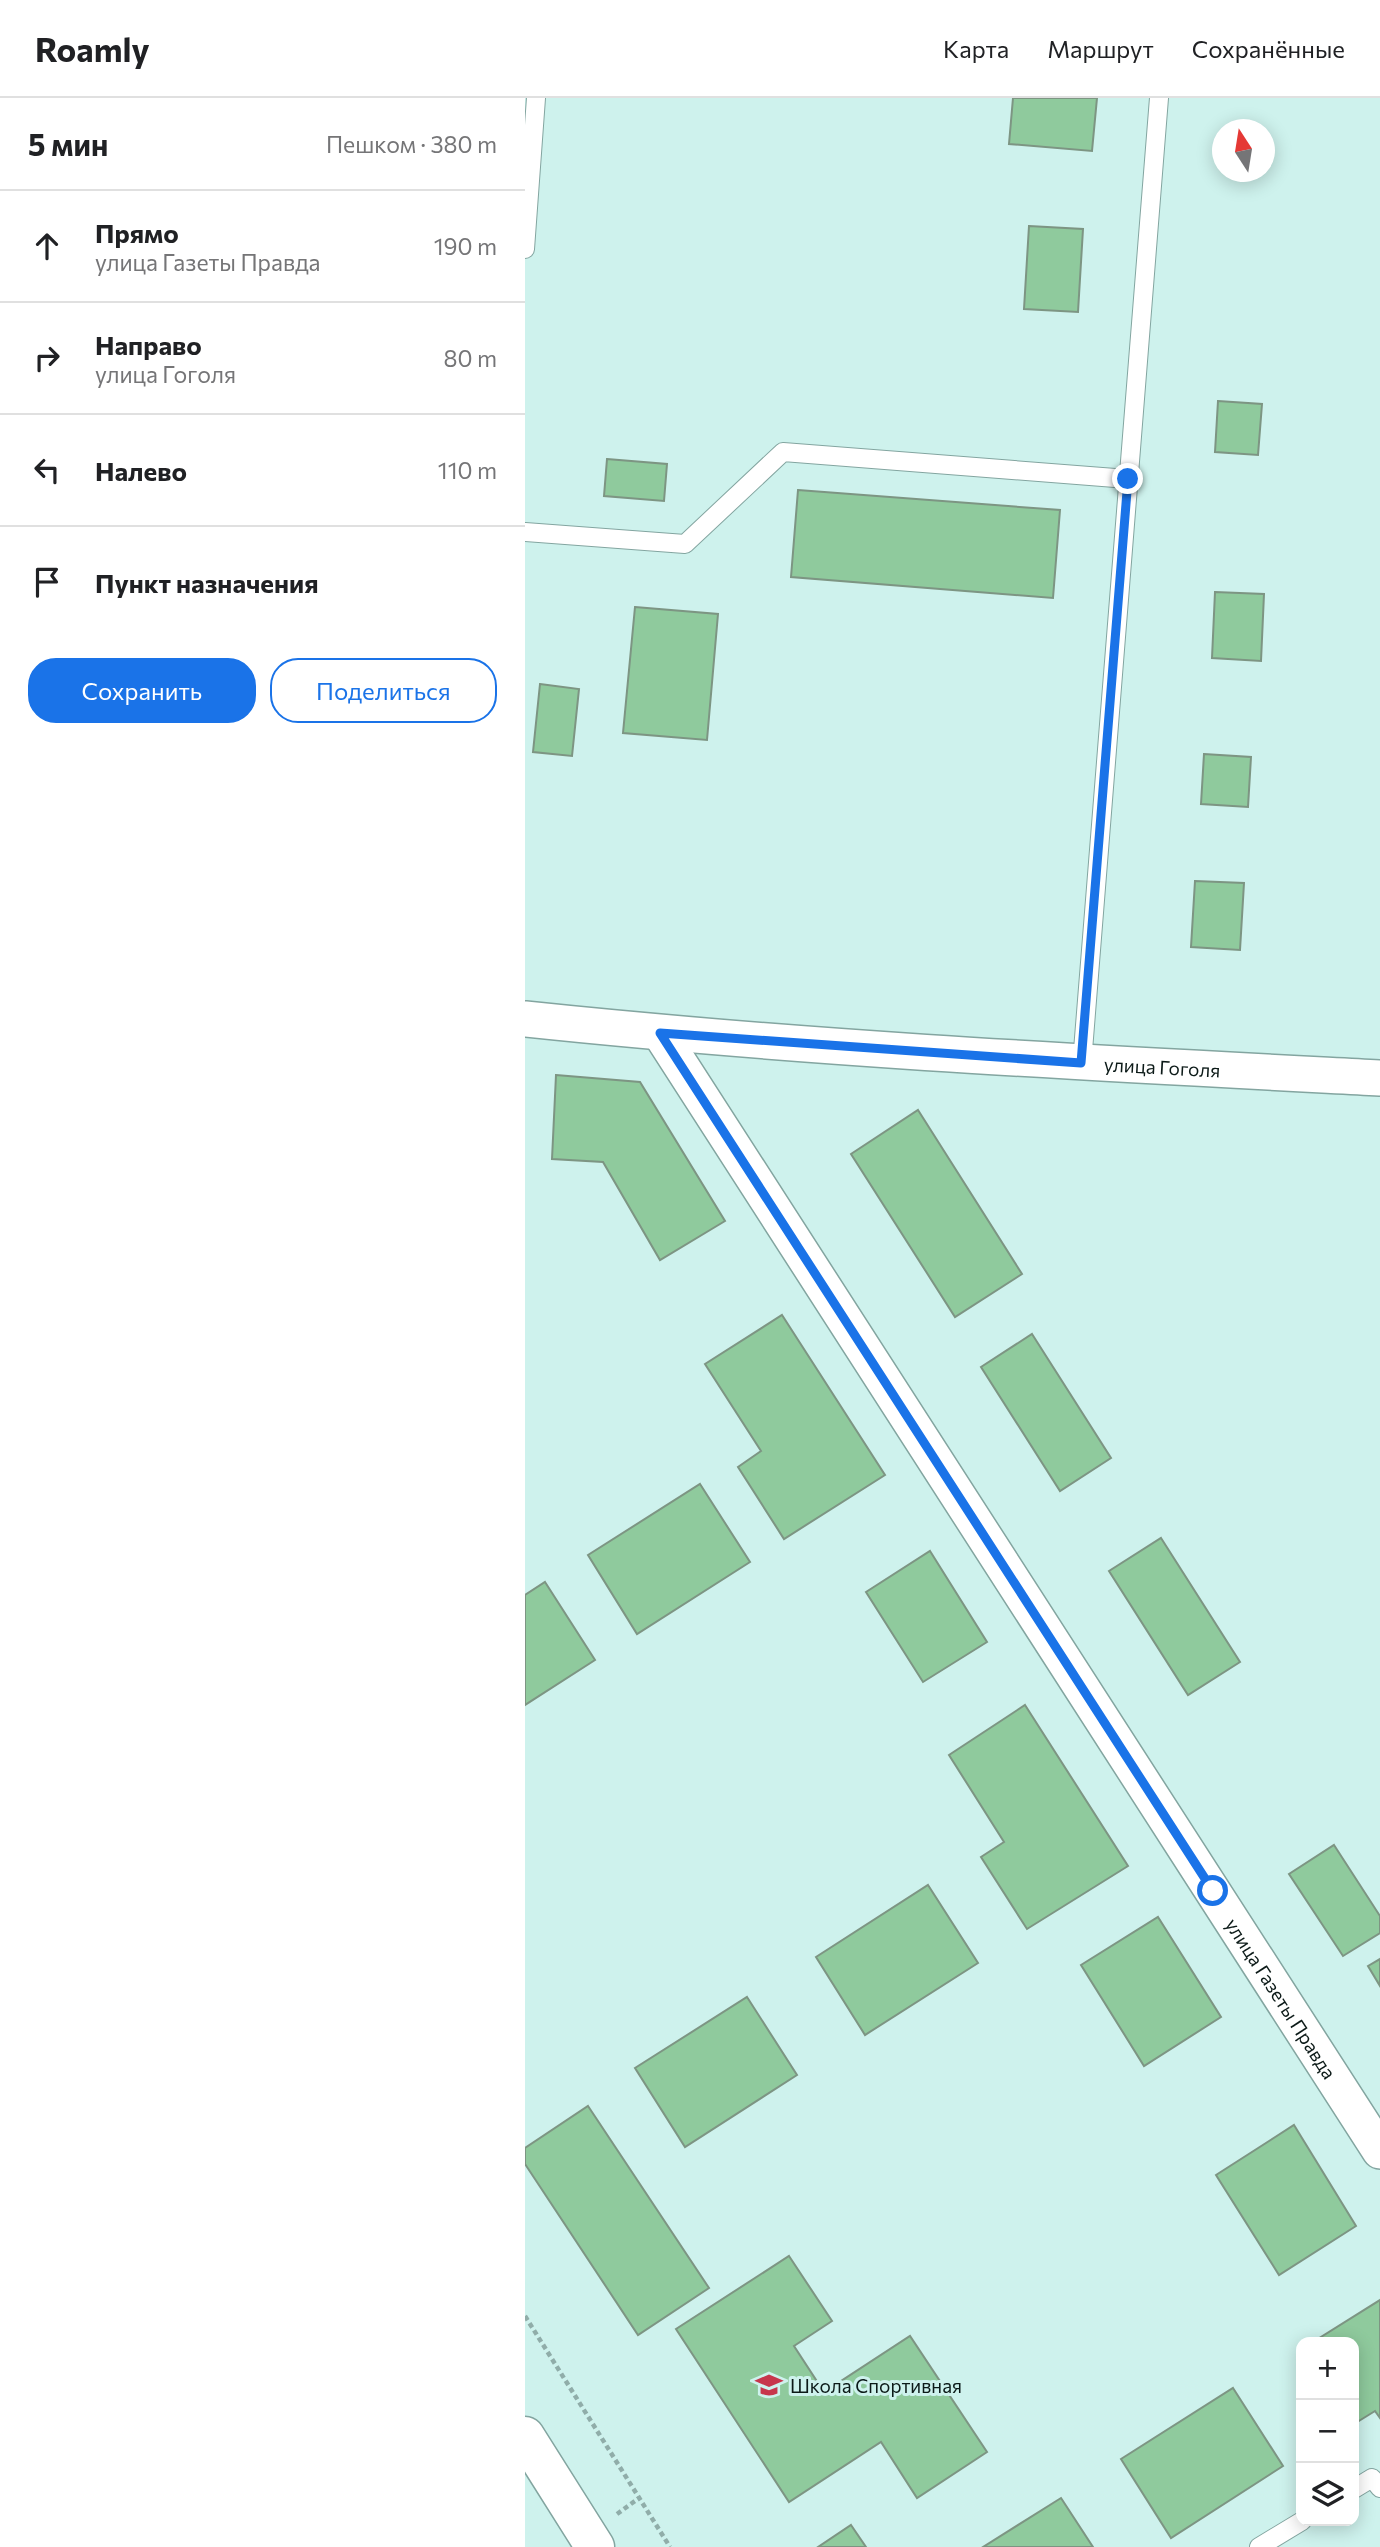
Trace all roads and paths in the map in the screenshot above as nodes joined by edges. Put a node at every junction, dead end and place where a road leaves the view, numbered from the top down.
1 (535, 98) edge
2 (1159, 98) edge
3 (525, 249) edge
4 (1128, 479) junction
5 (525, 532) edge
6 (525, 1018) edge
7 (660, 1033) junction
8 (1081, 1063) junction
9 (1380, 1078) edge
10 (1380, 2151) edge
11 (525, 2316) edge
12 (525, 2436) edge
13 (1359, 2486) edge
14 (1380, 2488) edge
15 (1296, 2525) edge
16 (595, 2547) edge
17 (670, 2547) edge
18 (1259, 2547) edge

1 - 3 lane
2 - 4 lane
4 - 5 lane
4 - 8 lane
6 - 7 street, улица Гоголя
7 - 8 street, улица Гоголя
7 - 10 street, улица Газеты Правда
8 - 9 street, улица Гоголя
11 - 17 path
12 - 16 main road
13 - 14 lane
15 - 18 lane

